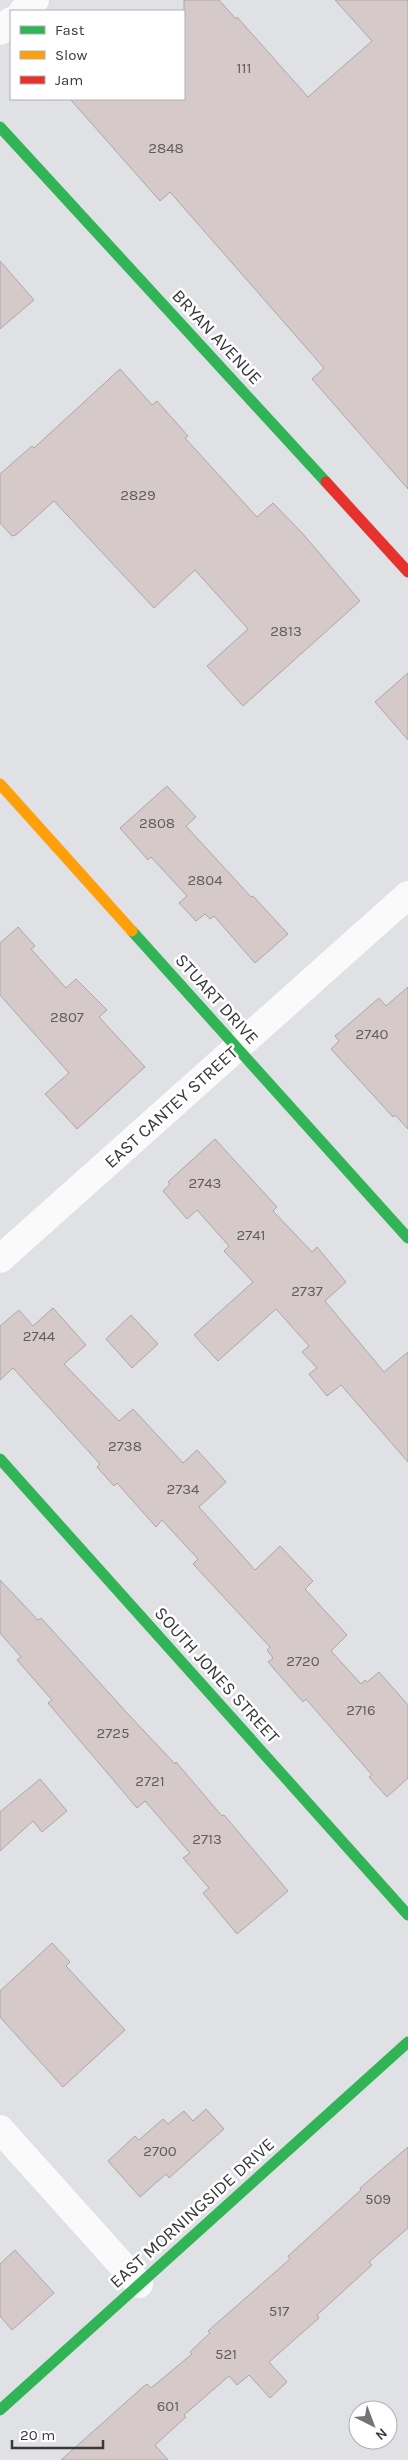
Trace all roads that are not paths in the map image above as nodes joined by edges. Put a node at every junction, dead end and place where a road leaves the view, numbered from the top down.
1 (35, 0) edge
2 (23, 10) edge
3 (10, 22) edge
4 (0, 32) edge
5 (0, 127) edge
6 (408, 572) edge
7 (0, 784) edge
8 (408, 895) edge
9 (237, 1048) junction
10 (408, 1238) edge
11 (0, 1260) edge
12 (0, 1459) edge
13 (408, 1915) edge
14 (408, 2042) edge
15 (0, 2129) edge
16 (140, 2284) junction
17 (0, 2410) edge

1 - 2 street
3 - 4 street
5 - 6 street, BRYAN AVENUE
7 - 9 street, STUART DRIVE
8 - 9 street, EAST CANTEY STREET
9 - 10 street, STUART DRIVE
9 - 11 street, EAST CANTEY STREET
12 - 13 street, SOUTH JONES STREET
14 - 16 street, EAST MORNINGSIDE DRIVE
15 - 16 street
16 - 17 street, EAST MORNINGSIDE DRIVE

